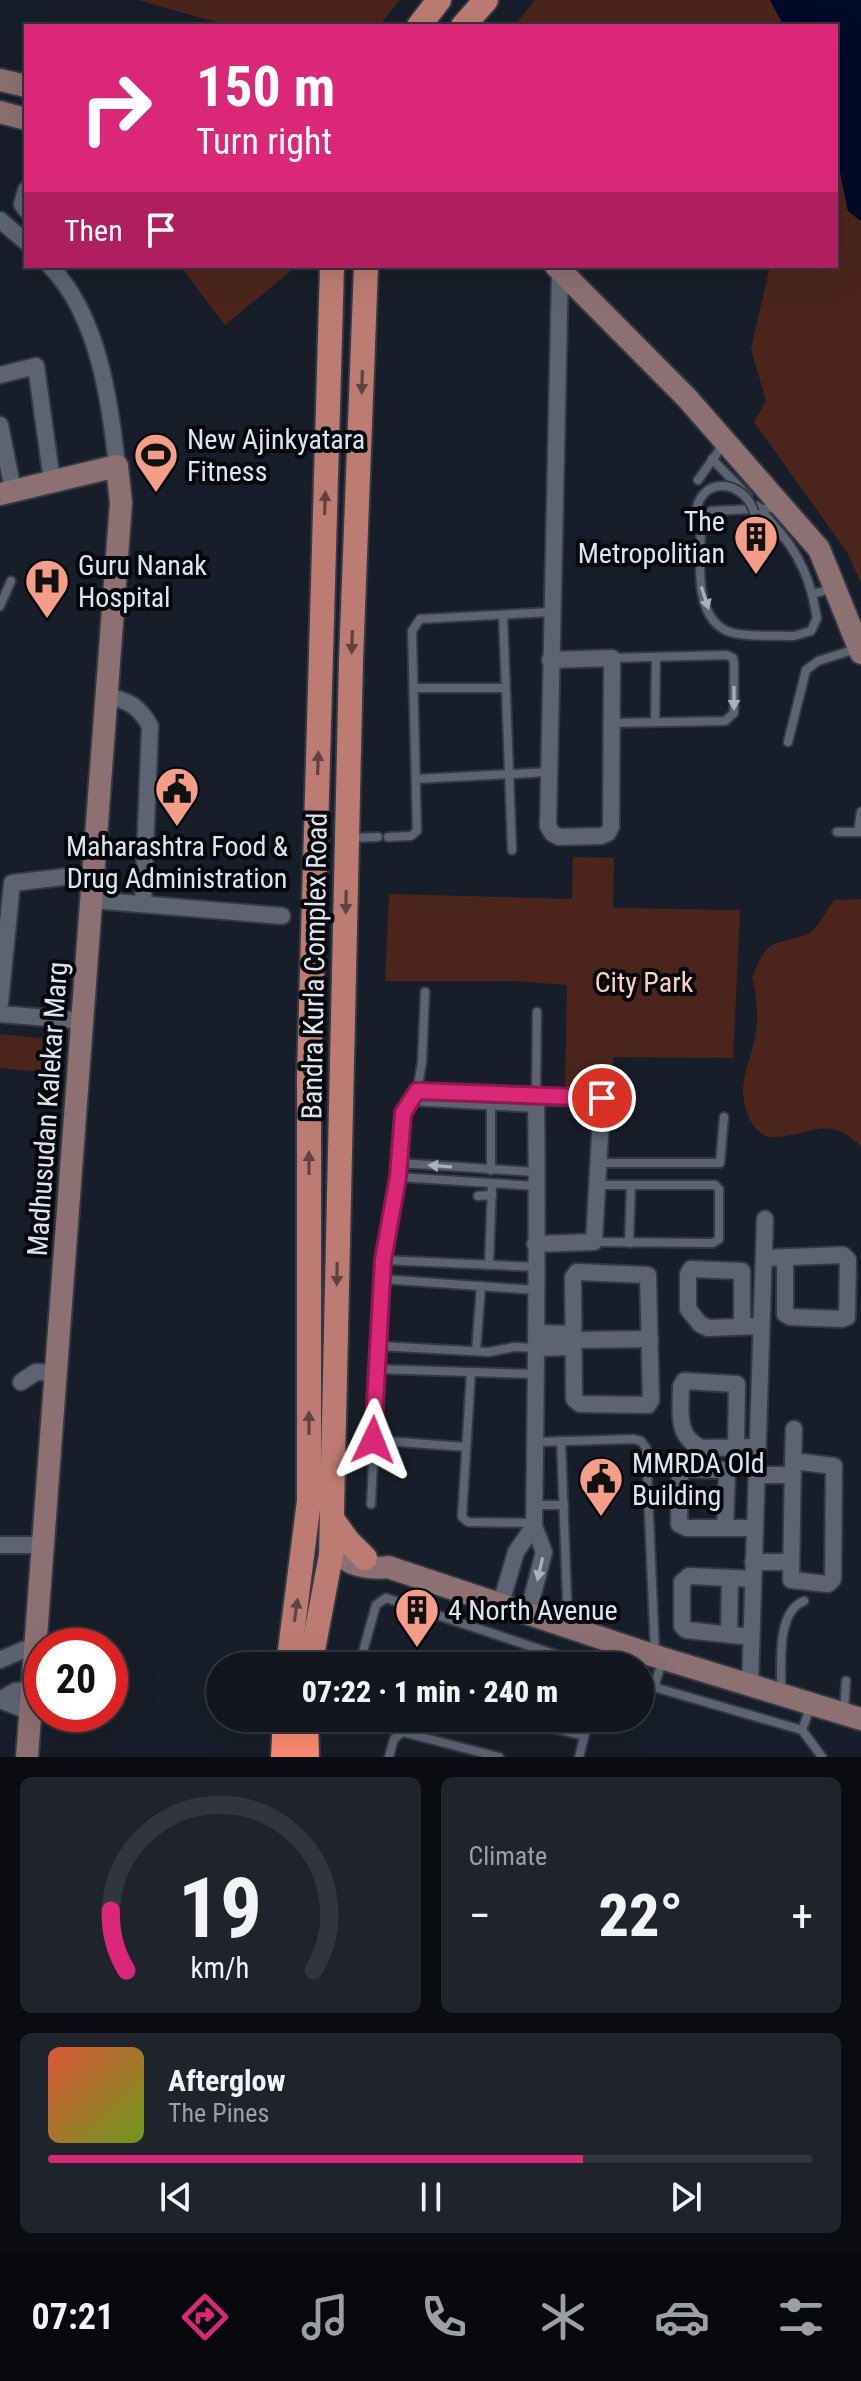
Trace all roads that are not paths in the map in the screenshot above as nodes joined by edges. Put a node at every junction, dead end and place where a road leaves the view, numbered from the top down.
1 (439, 0) edge
2 (486, 0) edge
3 (421, 24) edge
4 (465, 24) edge
5 (0, 80) edge
6 (24, 86) edge
7 (0, 112) edge
8 (24, 118) edge
9 (0, 220) edge
10 (24, 240) edge
11 (52, 268) edge
12 (332, 268) edge
13 (366, 268) edge
14 (558, 268) edge
15 (0, 375) edge
16 (0, 425) edge
17 (719, 451) junction
18 (117, 466) junction
19 (698, 480) dead end
20 (52, 481) junction
21 (6, 492) edge
22 (765, 509) junction
23 (701, 525) junction
24 (11, 581) dead end
25 (835, 588) junction
26 (812, 594) junction
27 (0, 606) edge
28 (551, 612) junction
29 (503, 615) junction
30 (860, 650) edge
31 (656, 657) junction
32 (612, 658) junction
33 (550, 660) junction
34 (414, 688) junction
35 (505, 688) junction
36 (107, 696) junction
37 (655, 722) junction
38 (611, 723) junction
39 (788, 742) dead end
40 (549, 772) junction
41 (509, 774) junction
42 (416, 779) junction
43 (861, 812) edge
44 (837, 832) dead end
45 (860, 832) edge
46 (347, 838) junction
47 (512, 850) dead end
48 (72, 876) dead end
49 (92, 900) junction
50 (143, 904) junction
51 (282, 916) dead end
52 (425, 992) dead end
53 (0, 1003) edge
54 (537, 1012) dead end
55 (0, 1014) edge
56 (84, 1021) junction
57 (417, 1091) junction
58 (409, 1101) junction
59 (536, 1102) junction
60 (491, 1106) junction
61 (724, 1117) dead end
62 (399, 1163) junction
63 (597, 1163) junction
64 (491, 1170) junction
65 (398, 1177) junction
66 (536, 1179) junction
67 (492, 1184) junction
68 (596, 1185) junction
69 (631, 1185) junction
70 (492, 1195) junction
71 (478, 1196) dead end
72 (765, 1219) dead end
73 (594, 1242) junction
74 (629, 1243) junction
75 (535, 1244) junction
76 (785, 1257) junction
77 (764, 1258) junction
78 (486, 1259) junction
79 (383, 1260) junction
80 (536, 1267) junction
81 (382, 1279) junction
82 (481, 1286) junction
83 (536, 1290) junction
84 (742, 1326) junction
85 (761, 1326) junction
86 (650, 1339) junction
87 (573, 1340) junction
88 (537, 1341) junction
89 (378, 1346) junction
90 (476, 1351) junction
91 (376, 1369) junction
92 (471, 1372) junction
93 (57, 1373) junction
94 (536, 1375) junction
95 (21, 1382) dead end
96 (794, 1429) dead end
97 (373, 1440) junction
98 (561, 1441) junction
99 (535, 1442) junction
100 (736, 1446) junction
101 (466, 1447) junction
102 (757, 1447) junction
103 (793, 1468) junction
104 (756, 1475) junction
105 (371, 1504) dead end
106 (535, 1505) junction
107 (564, 1505) junction
108 (332, 1519) junction
109 (534, 1525) junction
110 (725, 1528) junction
111 (754, 1528) junction
112 (0, 1545) edge
113 (42, 1545) junction
114 (303, 1555) junction
115 (346, 1557) junction
116 (753, 1562) junction
117 (791, 1562) junction
118 (730, 1578) junction
119 (753, 1579) junction
120 (804, 1601) dead end
121 (501, 1603) junction
122 (528, 1613) junction
123 (568, 1627) junction
124 (36, 1628) edge
125 (729, 1635) junction
126 (751, 1637) junction
127 (610, 1641) junction
128 (24, 1650) edge
129 (290, 1652) edge
130 (315, 1652) edge
131 (363, 1652) edge
132 (548, 1652) edge
133 (607, 1652) edge
134 (659, 1657) junction
135 (0, 1660) edge
136 (846, 1681) dead end
137 (750, 1685) junction
138 (654, 1688) joint
139 (781, 1695) junction
140 (0, 1700) edge
141 (24, 1701) edge
142 (811, 1704) junction
143 (853, 1717) edge
144 (802, 1730) junction
145 (29, 1732) edge
146 (278, 1732) edge
147 (282, 1732) edge
148 (308, 1732) edge
149 (311, 1732) edge
150 (568, 1732) edge
151 (585, 1732) edge
152 (584, 1736) junction
153 (27, 1757) edge
154 (271, 1757) edge
155 (283, 1757) edge
156 (307, 1757) edge
157 (316, 1757) edge
158 (389, 1757) edge
159 (499, 1757) edge
160 (579, 1757) edge
161 (822, 1757) edge

1 - 3 main road
2 - 4 main road
5 - 6 street
7 - 8 street
9 - 10 street
11 - 18 street
114 -> 12 main road, Bandra Kurla Complex Road
13 -> 46 main road, Bandra Kurla Complex Road
14 - 17 street
14 - 28 street
15 - 20 street
16 - 21 street
17 - 19 lane
17 - 22 street
18 - 20 street
18 - 36 street, Madhusudan Kalekar Marg
20 - 21 street
22 - 23 lane
22 - 23 lane, bridge
22 - 25 street
22 - 26 lane
23 -> 26 lane
24 - 27 lane
25 - 26 lane
25 - 30 street
28 - 29 lane
28 - 33 street
29 - 34 lane
29 - 35 lane
30 - 39 lane
31 - 32 lane
31 - 37 lane
31 -> 37 lane
32 - 33 street
32 - 38 street
33 - 40 street
34 - 35 lane
34 - 42 lane
35 - 41 lane
36 - 49 street, Madhusudan Kalekar Marg
36 - 50 street
37 - 38 lane
38 - 40 street
40 - 41 lane
41 - 42 lane
41 - 47 lane
42 - 46 lane
43 - 45 lane
44 - 45 lane
46 -> 108 main road, Bandra Kurla Complex Road
48 - 53 street
49 - 50 street
49 - 56 street, Madhusudan Kalekar Marg
50 - 51 street
52 - 57 lane
54 - 59 lane
55 - 56 street
56 - 93 street, Madhusudan Kalekar Marg
57 - 58 lane
57 - 59 lane
58 - 60 lane
58 - 62 lane
59 - 60 lane
59 - 63 street
59 - 66 street
60 - 64 lane
61 - 63 lane
64 -> 62 lane
62 - 65 lane
63 - 68 street
64 - 66 lane
65 - 67 lane
65 - 79 lane
66 - 67 lane
66 - 75 street
67 - 70 lane
68 - 69 lane
68 - 73 street
69 - 74 lane
69 - 74 lane
70 - 71 lane
70 - 78 lane
72 - 77 street
73 - 74 lane
73 - 75 street
75 - 80 street
76 - 76 street
76 - 77 street
77 - 85 street
78 - 79 lane
78 - 80 lane
79 - 81 lane
80 - 83 street
81 - 82 lane
81 - 89 lane
82 - 83 lane
82 - 90 lane
83 - 88 street
84 - 84 street
84 - 85 street
85 - 102 street
86 - 87 street
86 - 87 street
86 - 87 street
87 - 88 street
88 - 90 lane
88 - 94 street
89 - 90 lane
89 - 91 lane
91 - 92 lane
91 - 97 lane
92 - 94 lane
92 - 101 lane
93 - 95 street
93 - 113 street, Madhusudan Kalekar Marg
94 - 99 street
96 - 103 street
97 - 101 lane
97 - 105 lane
98 - 99 lane
98 - 107 lane
98 - 134 lane
99 - 106 street
100 - 100 street
100 - 102 street
101 - 109 lane
102 - 104 street
103 - 104 street
103 - 117 street
103 - 117 street
104 - 111 street
106 - 107 lane
106 - 109 street
107 - 123 lane
108 - 115 main road, Bandra Kurla Complex Road
108 - 115 main road
109 - 121 street
109 -> 122 street
110 - 110 street
110 - 111 street
111 - 116 street
112 - 113 street
113 - 124 street, Madhusudan Kalekar Marg
114 - 115 street
129 -> 114 main road, Bandra Kurla Complex Road
115 - 121 street
115 - 130 main road, Bandra Kurla Complex Road
116 - 117 street
116 - 119 street
118 - 119 street
118 - 125 street
118 - 125 street
119 - 126 street
120 - 139 lane
121 - 122 street
122 - 123 street
123 - 127 street
125 - 126 street
126 - 137 street
127 - 133 lane
127 - 134 street
128 - 135 street
131 - 132 lane
134 - 137 street
134 - 138 lane
136 - 143 lane
137 - 139 street
138 - 144 lane
139 - 142 street
140 - 141 street
142 - 143 street
142 - 144 lane
144 - 161 lane
145 - 153 street, Madhusudan Kalekar Marg
146 - 154 main road
147 - 155 highway
148 - 156 highway
149 - 157 main road
150 - 152 lane
151 - 152 lane
152 - 160 lane
158 - 159 lane

